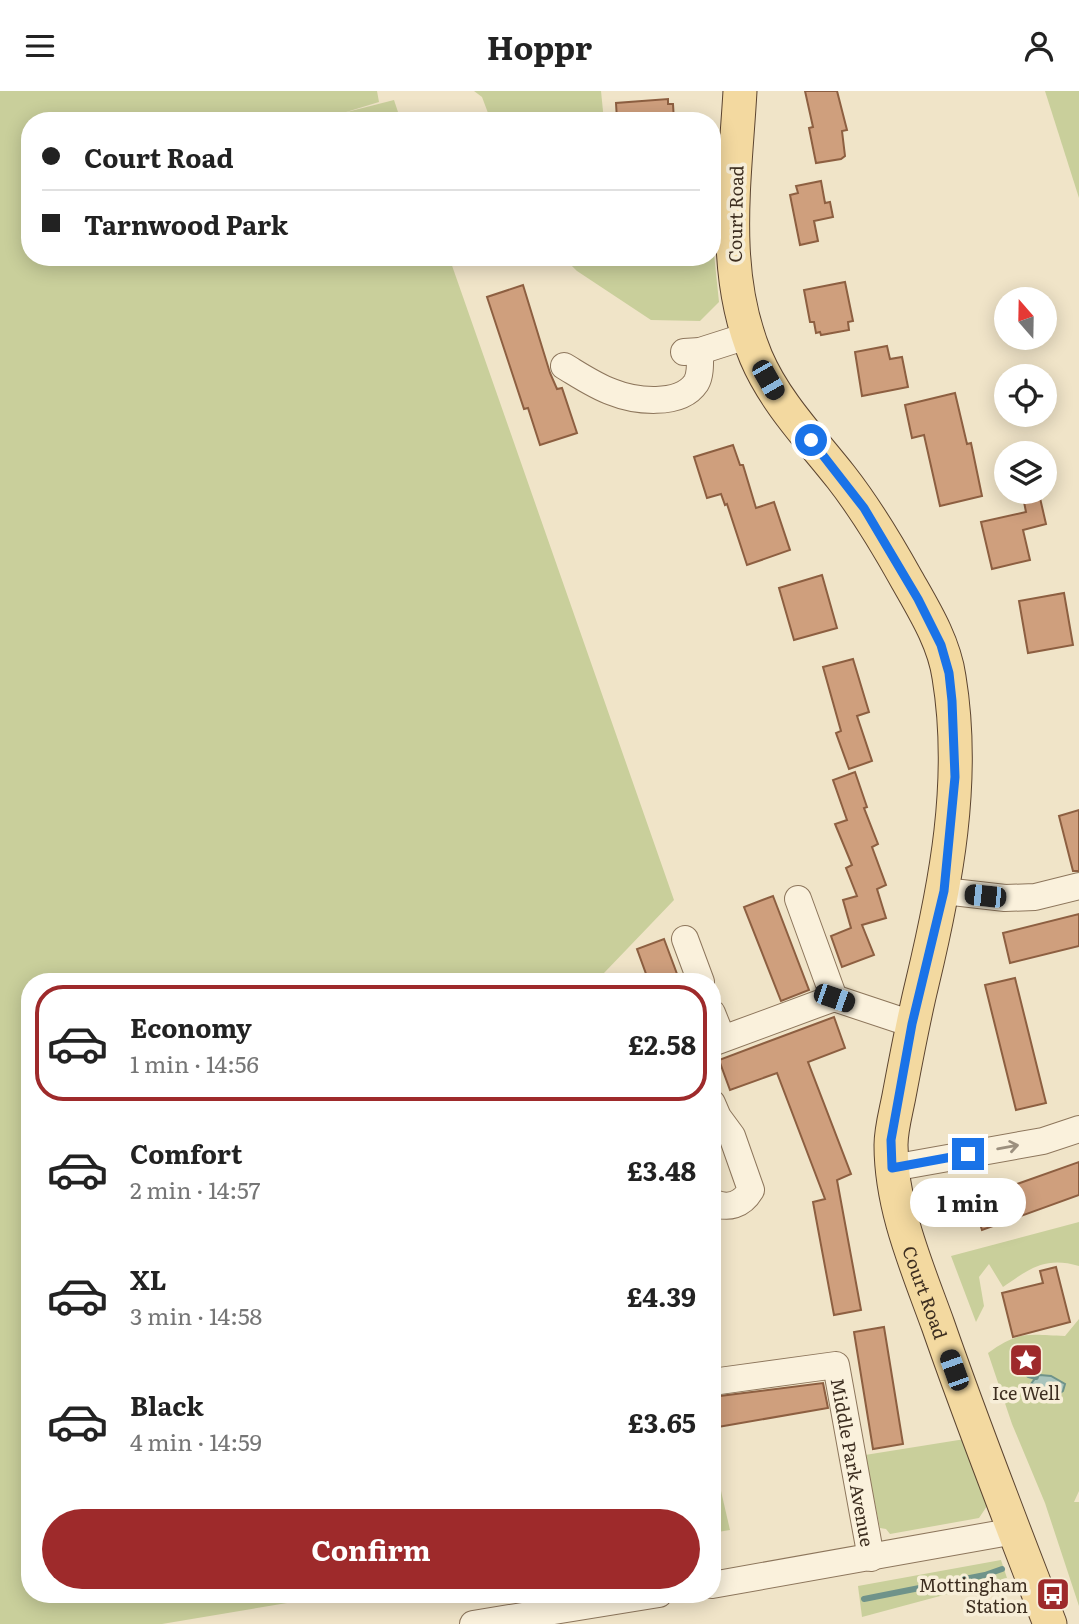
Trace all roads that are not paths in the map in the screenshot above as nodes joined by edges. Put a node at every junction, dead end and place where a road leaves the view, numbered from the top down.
1 (740, 91) edge
2 (747, 336) junction
3 (564, 366) dead end
4 (1079, 886) edge
5 (944, 891) junction
6 (799, 899) dead end
7 (685, 939) dead end
8 (698, 973) edge
9 (834, 998) junction
10 (912, 1024) junction
11 (721, 1039) edge
12 (721, 1122) edge
13 (1079, 1129) edge
14 (892, 1168) junction
15 (721, 1205) edge
16 (721, 1381) edge
17 (1015, 1531) junction
18 (871, 1558) junction
19 (721, 1583) edge
20 (603, 1603) edge
21 (473, 1624) edge
22 (1050, 1624) edge

1 - 2 main road, Court Road
2 - 3 street
2 - 5 main road, Court Road
4 - 5 street
5 - 10 main road, Court Road
6 - 9 street
7 - 8 street
9 - 10 street
9 - 11 street
10 - 14 main road, Court Road
12 - 15 street
14 -> 13 street
14 - 17 main road, Court Road
16 - 18 street, Middle Park Avenue
17 - 18 street, Middle Park Avenue
17 - 22 main road, Court Road
18 - 19 street, Middle Park Avenue
20 - 21 street

